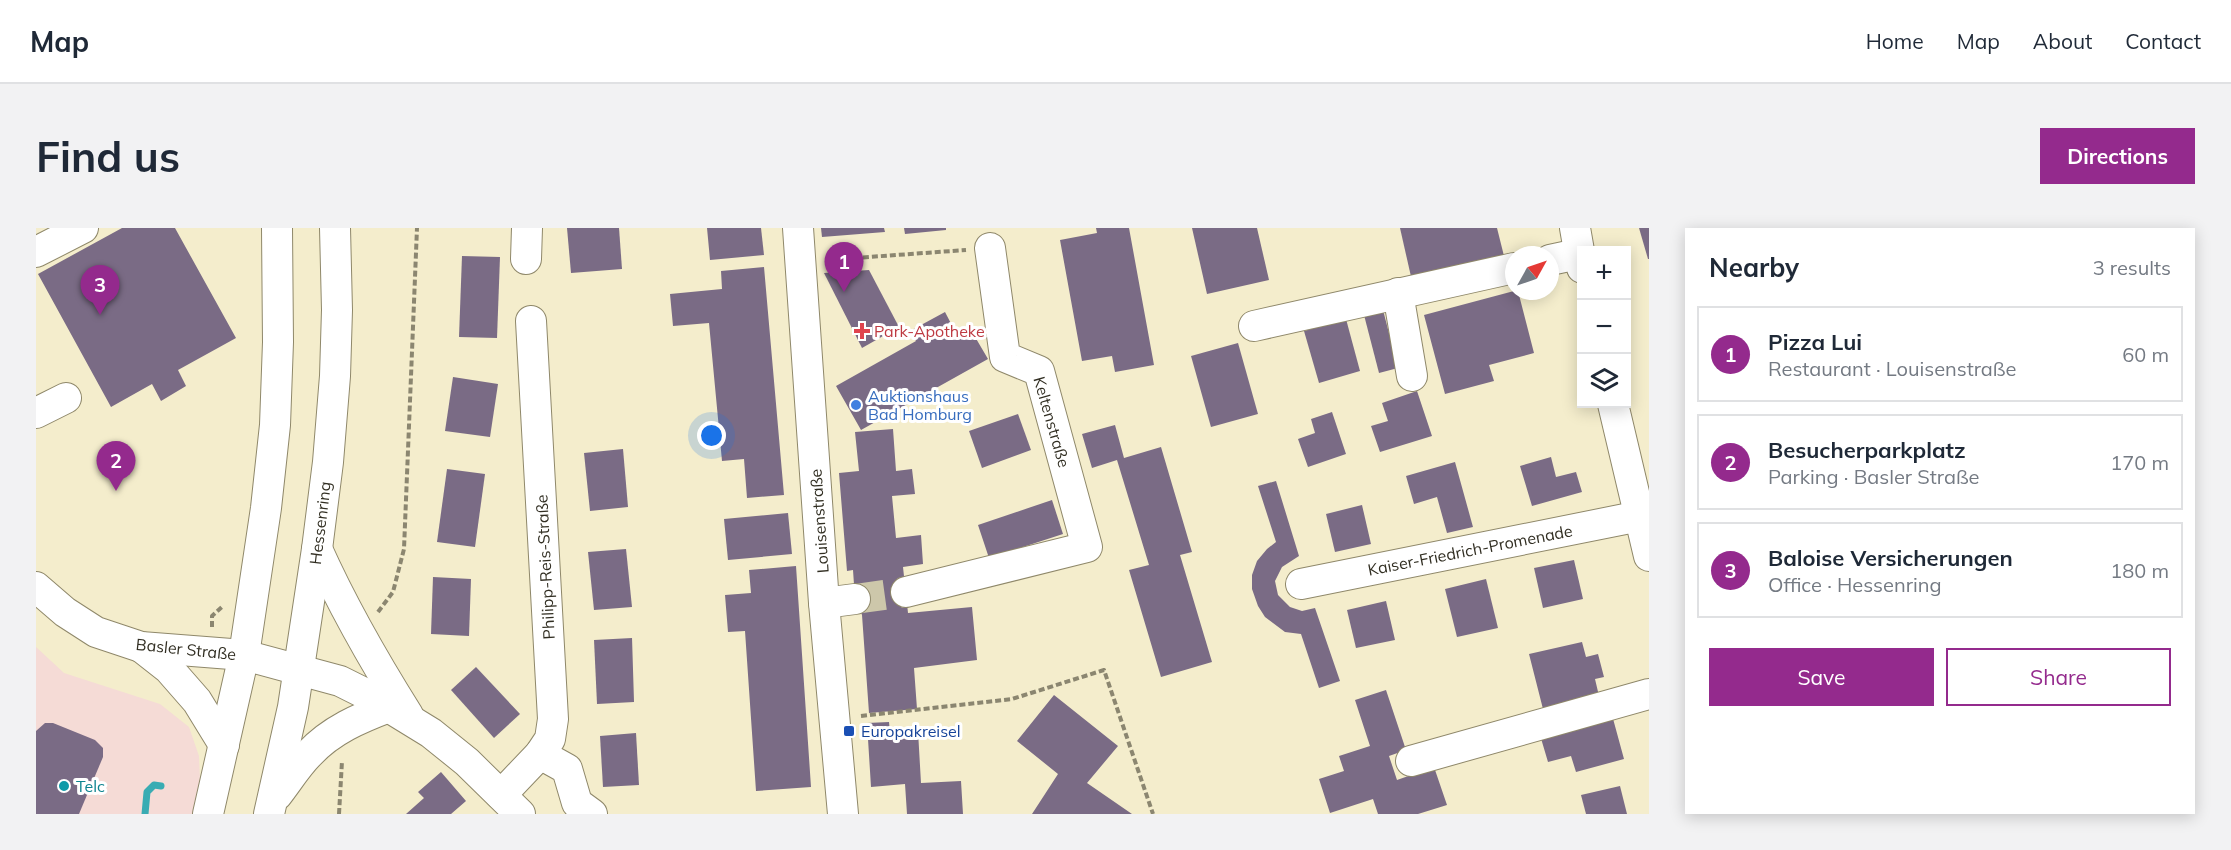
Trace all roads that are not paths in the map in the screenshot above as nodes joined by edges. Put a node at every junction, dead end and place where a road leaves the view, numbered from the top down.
1 (83, 228) edge
2 (277, 228) edge
3 (335, 228) edge
4 (527, 228) edge
5 (798, 228) edge
6 (990, 248) road end
7 (36, 252) edge
8 (526, 259) dead end
9 (1505, 270) edge
10 (1398, 293) junction
11 (531, 321) dead end
12 (1254, 326) dead end
13 (1412, 376) dead end
14 (66, 398) dead end
15 (1614, 408) edge
16 (36, 413) edge
17 (1640, 516) junction
18 (317, 549) junction
19 (1649, 556) edge
20 (1300, 584) dead end
21 (36, 587) edge
22 (906, 592) tunnel mouth
23 (855, 599) tunnel mouth
24 (824, 603) junction
25 (141, 647) junction
26 (244, 655) junction
27 (299, 669) junction
28 (1649, 694) edge
29 (400, 714) junction
30 (224, 745) junction
31 (540, 754) junction
32 (1411, 761) dead end
33 (511, 805) edge
34 (270, 808) edge
35 (208, 814) edge
36 (592, 814) edge
37 (843, 814) edge

1 - 7 street
2 - 26 street
3 - 18 street, Hessenring
4 - 8 street
5 - 24 street, Louisenstraße
6 - 22 street, Keltenstraße
9 - 10 street
10 - 12 street
10 - 13 street
11 - 31 street, Philipp-Reis-Straße
14 - 16 street
15 - 17 street
17 - 19 street
17 - 20 street, Kaiser-Friedrich-Promenade
18 - 27 street, Hessenring
18 - 29 street
21 - 25 street, Basler Straße
23 - 24 street
24 - 37 street, Louisenstraße
25 - 26 street, Basler Straße
25 - 30 street
26 - 27 street, Basler Straße
26 - 30 street
27 - 29 street, Basler Straße
27 - 34 street, Hessenring
28 - 32 street
29 - 33 street, Basler Straße
29 - 34 street
30 - 35 street
31 - 33 street, Philipp-Reis-Straße
31 - 36 street

